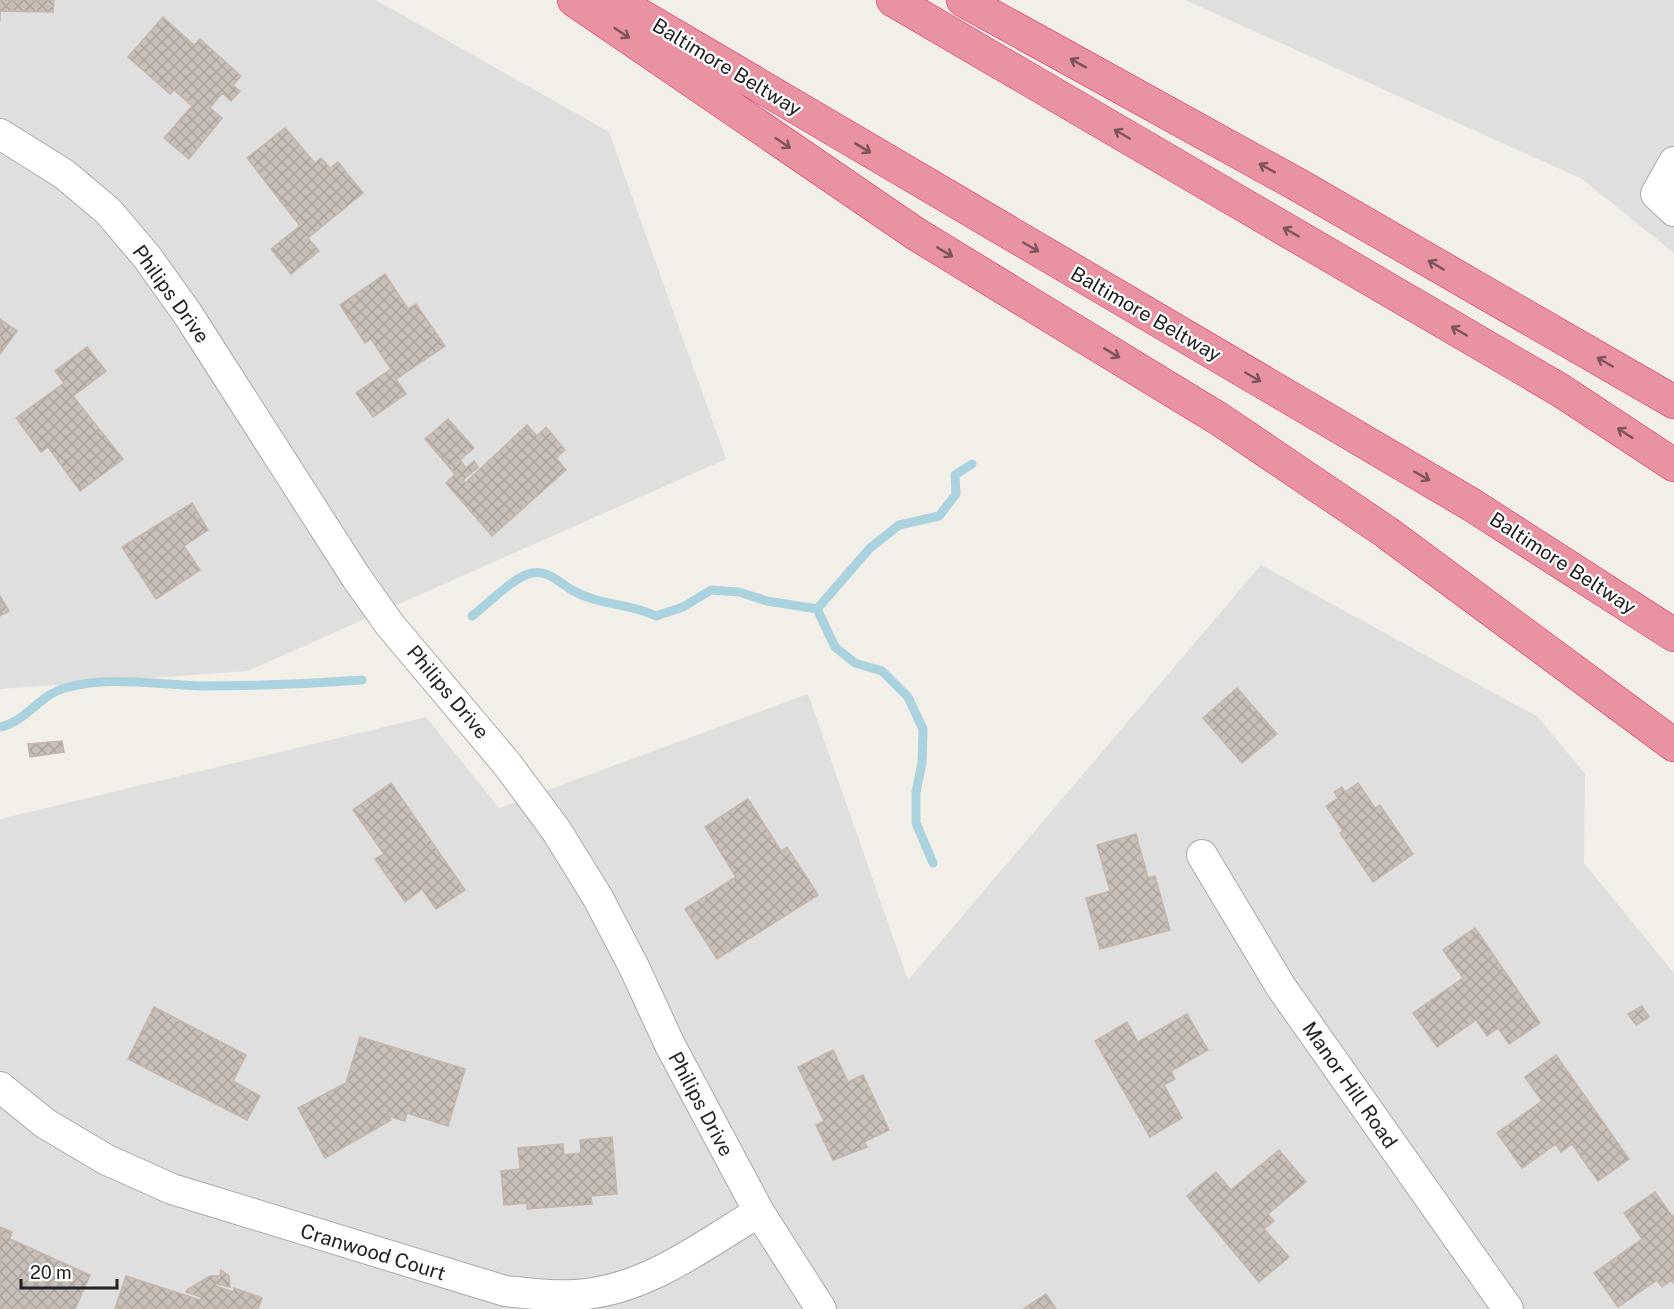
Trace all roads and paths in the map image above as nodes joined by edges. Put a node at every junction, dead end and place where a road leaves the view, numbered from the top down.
1 (574, 0) edge
2 (614, 0) edge
3 (893, 0) edge
4 (963, 0) edge
5 (0, 134) edge
6 (1674, 162) edge
7 (1674, 211) edge
8 (1674, 402) edge
9 (1674, 465) edge
10 (1674, 635) edge
11 (1674, 745) edge
12 (1202, 855) dead end
13 (0, 1087) edge
14 (759, 1212) junction
15 (821, 1309) edge
16 (1508, 1309) edge

1 -> 11 highway
2 -> 10 highway, Baltimore Beltway
9 -> 3 highway
8 -> 4 highway
5 - 14 street, Philips Drive
6 - 7 street
12 - 16 street, Manor Hill Road
13 - 14 street, Cranwood Court
14 - 15 street, Philips Drive

